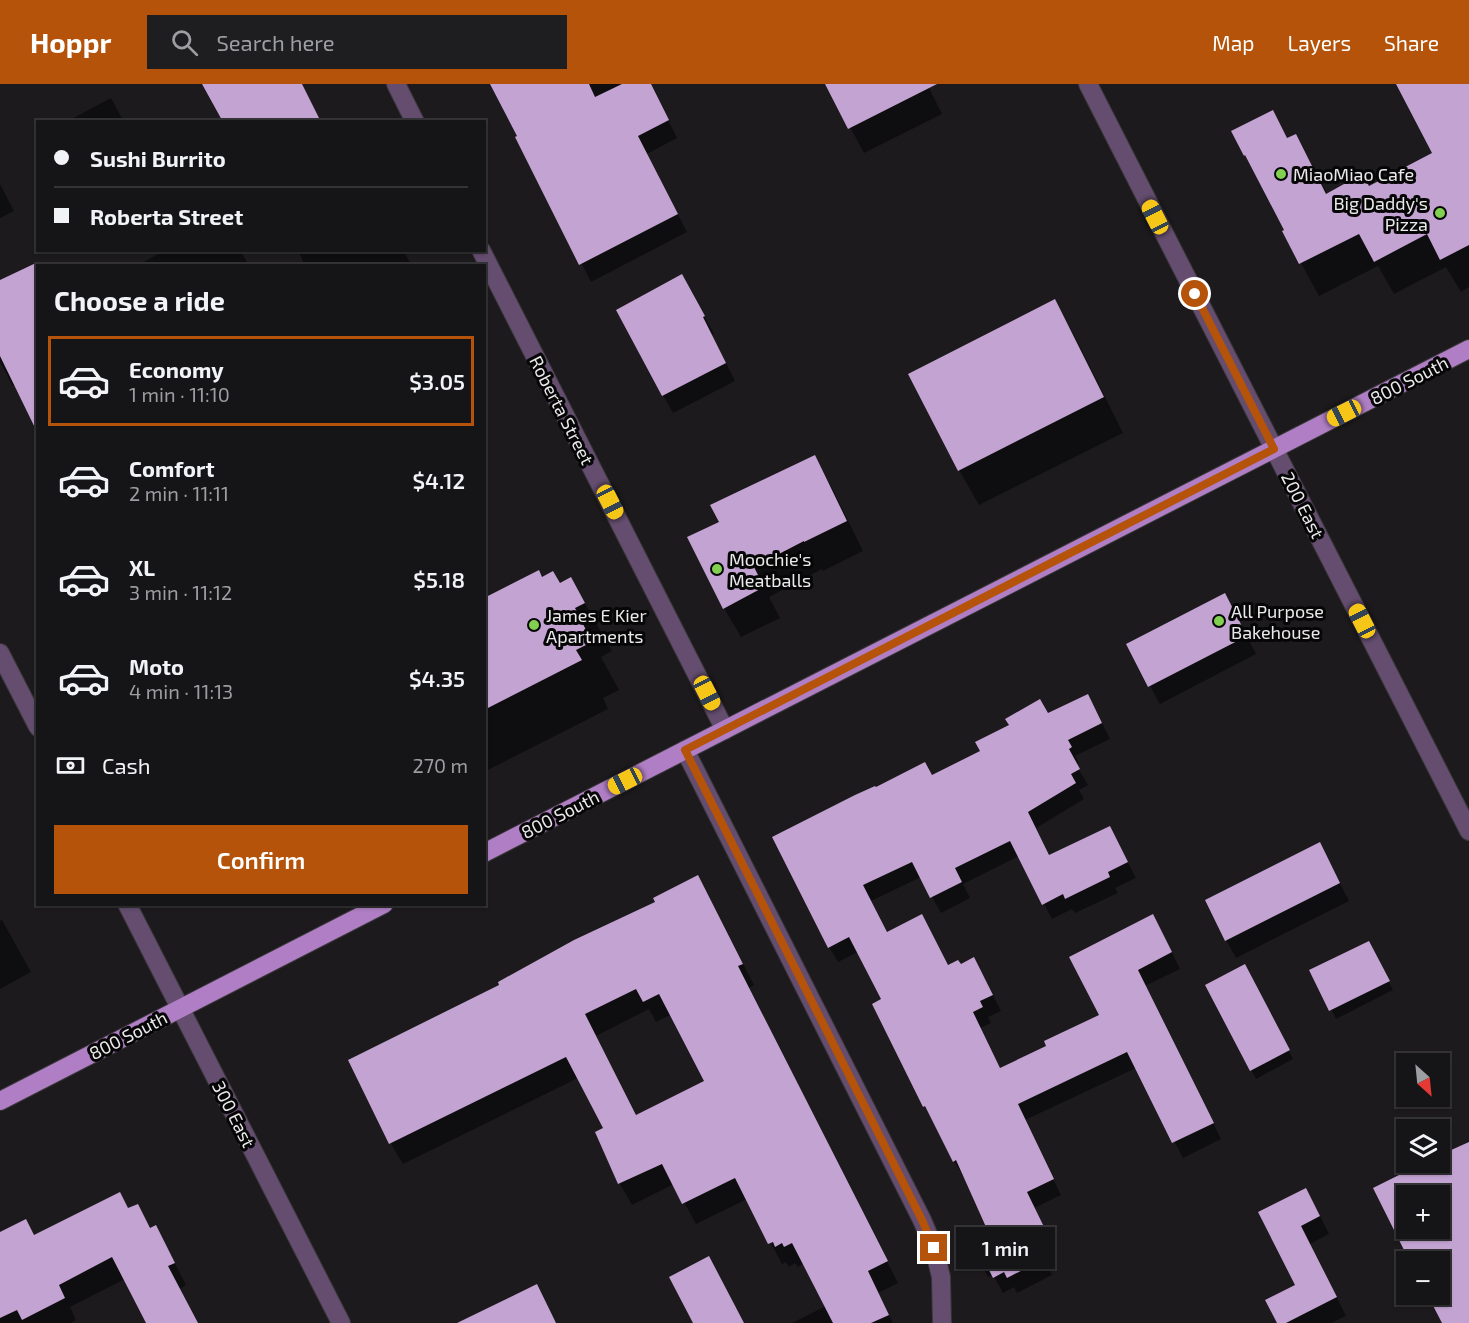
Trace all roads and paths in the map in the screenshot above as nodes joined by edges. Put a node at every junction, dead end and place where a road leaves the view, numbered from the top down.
1 (396, 84) edge
2 (1088, 84) edge
3 (414, 120) edge
4 (482, 252) edge
5 (1469, 349) edge
6 (1274, 449) junction
7 (0, 653) edge
8 (36, 723) edge
9 (725, 730) junction
10 (685, 750) junction
11 (1469, 831) edge
12 (486, 852) edge
13 (128, 906) edge
14 (380, 906) edge
15 (180, 1008) junction
16 (0, 1101) edge
17 (341, 1323) edge
18 (942, 1323) edge

1 - 3 street
2 - 6 street, 200 East
4 - 9 street, Roberta Street
5 - 6 main road, 800 South
6 - 9 main road, 800 South
6 - 11 street, 200 East
7 - 8 street
9 - 10 main road, 800 South
10 - 12 main road, 800 South
10 - 18 street
13 - 15 street, 300 East
14 - 15 main road, 800 South
15 - 16 main road, 800 South
15 - 17 street, 300 East

